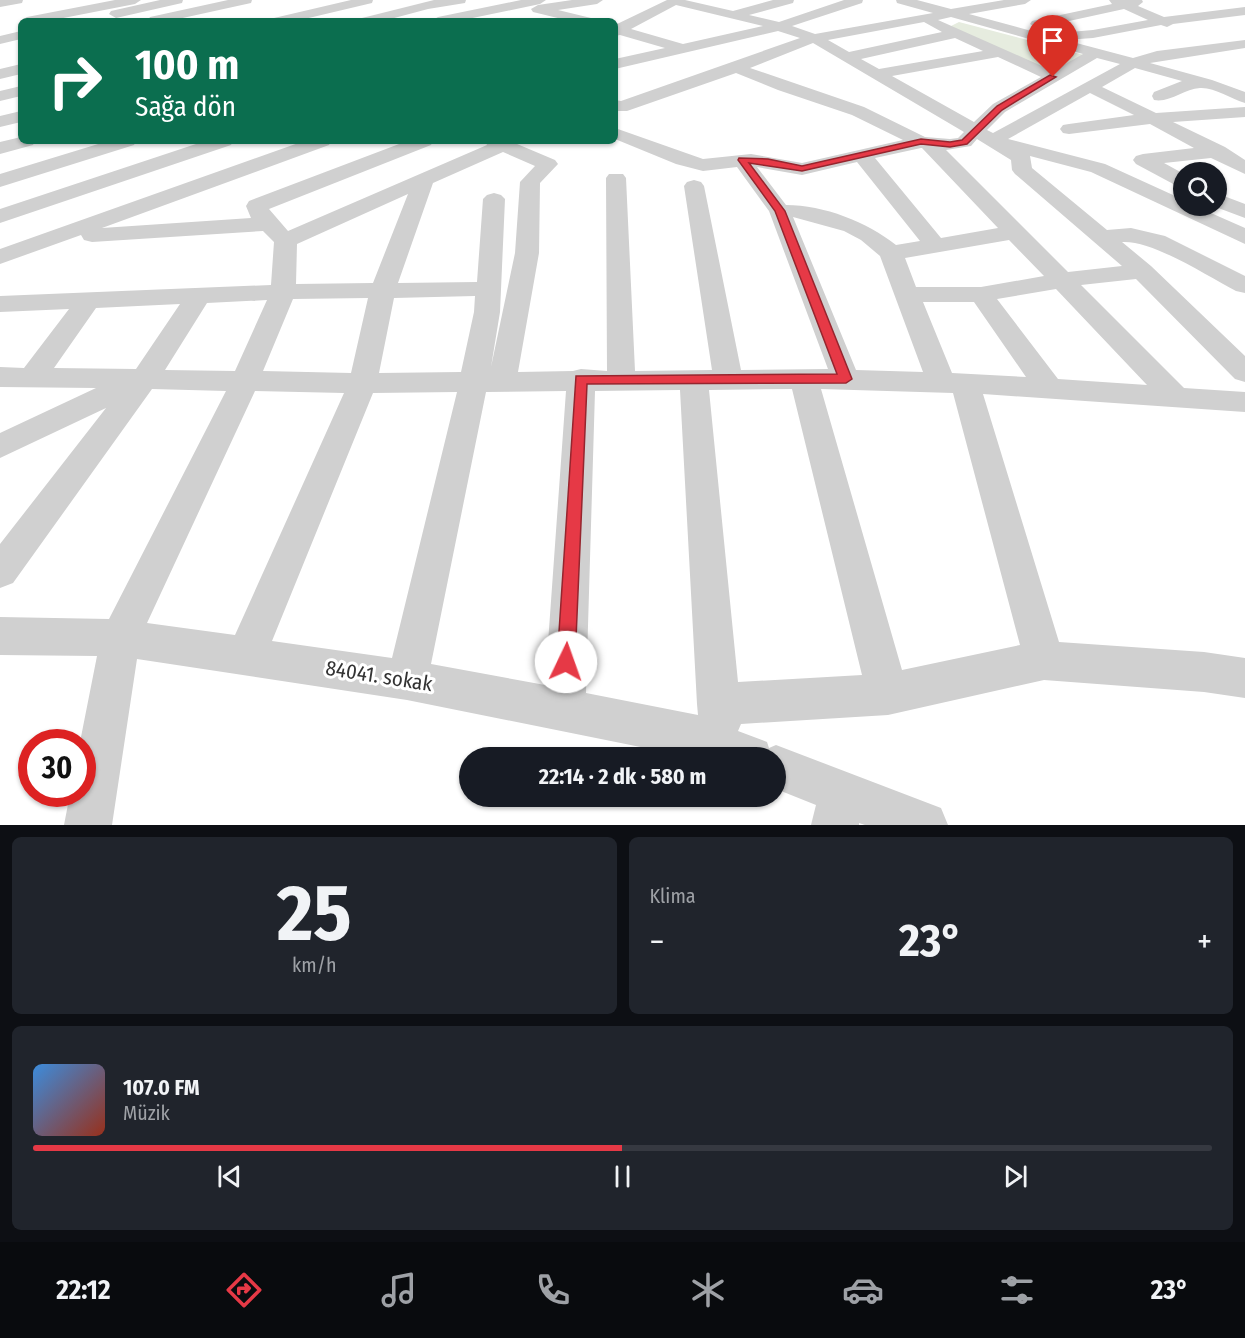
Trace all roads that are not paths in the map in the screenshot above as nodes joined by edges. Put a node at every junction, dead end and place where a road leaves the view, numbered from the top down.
1 (17, 0) edge
2 (135, 0) edge
3 (177, 0) edge
4 (246, 0) edge
5 (367, 0) edge
6 (460, 0) edge
7 (597, 0) edge
8 (674, 0) edge
9 (788, 0) edge
10 (857, 0) edge
11 (902, 0) edge
12 (964, 0) edge
13 (1148, 0) edge
14 (1013, 1) edge
15 (1118, 2) edge
16 (0, 3) edge
17 (539, 3) edge
18 (986, 8) junction
19 (1245, 11) edge
20 (957, 14) junction
21 (733, 15) junction
22 (42, 18) edge
23 (96, 18) edge
24 (165, 18) edge
25 (292, 18) edge
26 (378, 18) edge
27 (455, 18) edge
28 (512, 18) edge
29 (532, 18) edge
30 (578, 18) edge
31 (926, 19) junction
32 (1163, 21) junction
33 (18, 23) edge
34 (1029, 25) junction
35 (780, 26) junction
36 (0, 27) edge
37 (618, 29) edge
38 (618, 30) edge
39 (956, 33) junction
40 (18, 36) edge
41 (814, 38) junction
42 (0, 40) edge
43 (1245, 44) edge
44 (1228, 47) junction
45 (686, 49) junction
46 (1097, 52) junction
47 (997, 53) junction
48 (1245, 53) edge
49 (1173, 54) junction
50 (848, 57) junction
51 (619, 60) edge
52 (1134, 63) junction
53 (735, 68) junction
54 (18, 70) edge
55 (0, 74) edge
56 (877, 74) junction
57 (1053, 77) junction
58 (1206, 83) junction
59 (690, 84) junction
60 (1091, 88) junction
61 (18, 92) edge
62 (0, 96) edge
63 (1160, 96) dead end
64 (1245, 98) edge
65 (618, 106) edge
66 (1245, 112) edge
67 (18, 117) edge
68 (1153, 118) junction
69 (0, 122) edge
70 (1069, 129) dead end
71 (974, 130) junction
72 (618, 134) edge
73 (992, 141) junction
74 (924, 142) junction
75 (18, 143) edge
76 (117, 144) edge
77 (200, 144) edge
78 (314, 144) edge
79 (416, 144) edge
80 (497, 144) edge
81 (501, 144) edge
82 (0, 148) edge
83 (1245, 149) edge
84 (1212, 152) junction
85 (861, 154) junction
86 (742, 160) junction
87 (1245, 168) edge
88 (1173, 176) edge
89 (616, 178) dead end
90 (424, 180) junction
91 (0, 181) edge
92 (212, 182) junction
93 (694, 186) dead end
94 (494, 199) dead end
95 (1227, 204) edge
96 (780, 211) junction
97 (1245, 212) edge
98 (0, 216) edge
99 (268, 224) junction
100 (1014, 232) junction
101 (57, 237) junction
102 (1104, 237) junction
103 (1245, 237) edge
104 (285, 241) junction
105 (935, 245) junction
106 (891, 253) junction
107 (0, 257) edge
108 (1142, 271) junction
109 (1062, 280) junction
110 (1245, 286) edge
111 (383, 290) junction
112 (487, 291) junction
113 (283, 292) junction
114 (906, 294) junction
115 (199, 295) junction
116 (981, 295) junction
117 (89, 300) junction
118 (0, 304) edge
119 (1245, 372) edge
120 (33, 376) junction
121 (0, 377) edge
122 (146, 378) junction
123 (246, 379) junction
124 (621, 379) junction
125 (711, 379) junction
126 (804, 379) junction
127 (846, 379) junction
128 (581, 380) junction
129 (488, 381) junction
130 (953, 382) junction
131 (363, 383) junction
132 (1050, 389) junction
133 (1178, 399) junction
134 (1245, 402) edge
135 (0, 446) edge
136 (0, 572) edge
137 (0, 636) edge
138 (120, 638) junction
139 (246, 656) junction
140 (1044, 660) junction
141 (1245, 678) edge
142 (407, 680) junction
143 (888, 694) junction
144 (718, 704) junction
145 (564, 710) junction
146 (723, 747) edge
147 (734, 747) edge
148 (786, 774) edge
149 (839, 809) edge
150 (88, 825) edge
151 (924, 825) edge

1 - 16 street
2 - 22 street
3 - 23 street
4 - 24 street
5 - 25 street
6 - 26 street
7 - 17 street
8 - 21 street
8 - 37 street
9 - 21 street
10 - 35 street
11 - 20 street
12 - 18 street
13 - 15 street
14 - 18 street
15 - 32 street
15 - 34 street
17 - 27 street
17 - 28 street
17 - 29 street
17 - 30 street
18 - 20 street
18 - 34 street
19 - 32 street
20 - 31 street
20 - 34 street
21 - 35 street
31 - 39 street
31 - 41 street
32 - 34 street
32 - 44 street
33 - 36 street
34 - 46 street
35 - 41 street
35 - 45 street
38 - 45 street
39 - 47 street
39 - 50 street
40 - 42 street
41 - 50 street
41 - 53 street
43 - 44 street
44 - 48 street
44 - 49 street
45 - 51 street
46 - 52 street
46 - 57 street
47 - 56 street
47 - 57 street
49 - 52 street
49 - 58 street
50 - 56 street
51 - 59 street
52 - 58 street
52 - 60 street
53 - 59 street
53 - 74 street
54 - 55 street
56 - 71 street
57 - 71 street
58 - 63 street
58 - 64 street
59 - 65 street
60 - 68 street
60 - 73 street
61 - 62 street
66 - 68 street
67 - 69 street
68 - 70 street
68 - 84 street
71 - 73 street
71 - 74 street
72 - 86 street
73 - 102 street
73 - 103 street
74 - 85 street
74 - 100 street
75 - 82 street
76 - 91 street
77 - 92 street
77 - 98 street
78 - 92 street
79 - 99 street
80 - 90 street
81 - 129 street
83 - 84 street
84 - 87 street
84 - 88 street
85 - 86 street
85 - 105 street
86 - 96 street
89 - 124 street
90 - 104 street
90 - 111 street
92 - 101 street
93 - 125 street
94 - 112 street
95 - 97 street
96 - 106 street
96 - 127 street
99 - 101 street
99 - 104 street
100 - 105 street
100 - 109 street
101 - 107 street
102 - 108 street
102 - 110 street
104 - 113 street
105 - 106 street
106 - 114 street
108 - 109 street
108 - 119 street
109 - 116 street
109 - 133 street
111 - 112 street
111 - 113 street
111 - 131 street
112 - 129 street
113 - 115 street
113 - 123 street
114 - 116 street
114 - 130 street
115 - 117 street
115 - 122 street
116 - 132 street
117 - 118 street
117 - 120 street
120 - 121 street
120 - 122 street
122 - 123 street
122 - 135 street
122 - 136 street
123 - 131 street
123 - 138 street
124 - 125 street
124 - 128 street
125 - 126 street
125 - 144 street
126 - 127 street
126 - 143 street
127 - 130 street
128 - 129 street
128 - 145 street
129 - 131 street
129 - 142 street
130 - 132 street
130 - 140 street
131 - 139 street
132 - 133 street
133 - 134 street
137 - 138 street, 84041. sokak
138 - 139 street, 84041. sokak
138 - 150 street
139 - 142 street, 84041. sokak
140 - 141 street
140 - 143 street
142 - 145 street, 84041. sokak
143 - 144 street
144 - 147 street
145 - 146 street, 84041. sokak
148 - 149 street
149 - 151 street

